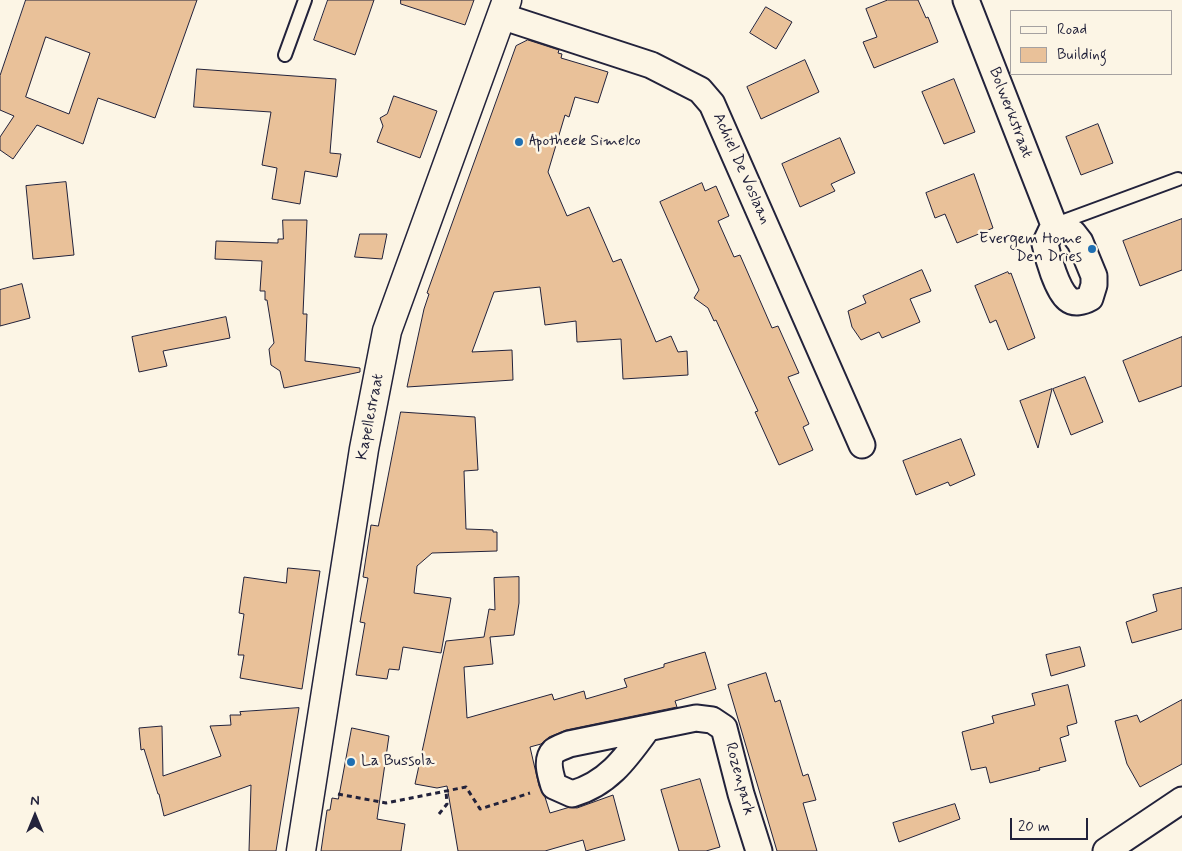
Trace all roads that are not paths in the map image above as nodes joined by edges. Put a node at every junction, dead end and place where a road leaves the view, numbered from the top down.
1 (305, 0) edge
2 (966, 0) edge
3 (504, 8) edge
4 (285, 55) dead end
5 (1178, 179) dead end
6 (1054, 225) joint
7 (862, 445) dead end
8 (647, 729) junction
9 (1182, 800) edge
10 (301, 851) edge
11 (759, 851) edge
12 (1106, 851) edge

1 - 4 lane
2 - 6 street, Bolwerkstraat
3 - 7 street, Achiel De Voslaan
3 - 10 street, Kapellestraat
5 - 6 lane, Bolwerkstraat
8 - 8 street, Rozenpark
8 - 11 street, Rozenpark
9 - 12 street

